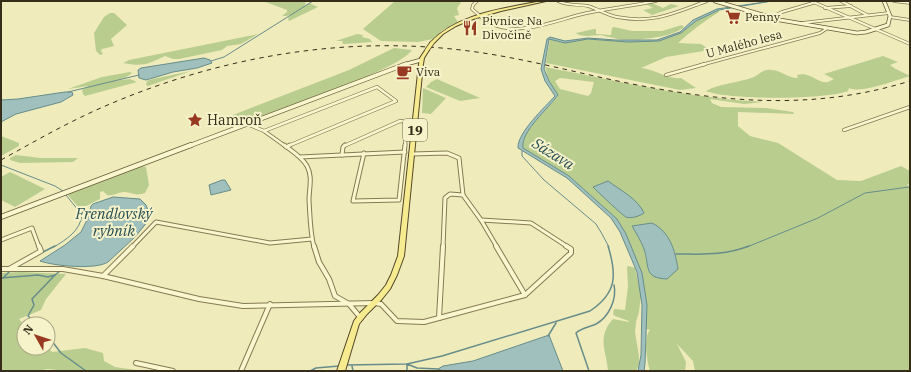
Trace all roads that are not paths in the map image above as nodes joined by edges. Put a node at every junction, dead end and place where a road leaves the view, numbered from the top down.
1 (476, 1) edge
2 (545, 1) edge
3 (558, 1) edge
4 (655, 1) edge
5 (707, 1) edge
6 (715, 1) edge
7 (841, 1) edge
8 (884, 1) edge
9 (894, 1) edge
10 (722, 2) edge
11 (812, 2) edge
12 (910, 3) edge
13 (851, 6) junction
14 (824, 8) junction
15 (598, 10) junction
16 (889, 13) junction
17 (867, 14) junction
18 (480, 17) junction
19 (844, 17) junction
20 (890, 17) junction
21 (770, 18) junction
22 (910, 20) edge
23 (797, 24) junction
24 (826, 29) junction
25 (875, 30) junction
26 (910, 44) edge
27 (421, 60) junction
28 (666, 75) dead end
29 (910, 107) edge
30 (247, 124) junction
31 (844, 130) dead end
32 (264, 131) junction
33 (286, 147) junction
34 (405, 152) junction
35 (364, 153) junction
36 (412, 154) junction
37 (342, 155) junction
38 (300, 157) junction
39 (463, 195) junction
40 (1, 217) edge
41 (481, 220) junction
42 (312, 238) junction
43 (1, 240) edge
44 (9, 269) junction
45 (1, 270) edge
46 (103, 276) junction
47 (525, 295) junction
48 (375, 302) junction
49 (270, 304) junction
50 (349, 304) junction
51 (360, 317) junction
52 (439, 318) junction
53 (136, 363) dead end
54 (343, 367) edge
55 (173, 371) edge
56 (241, 371) edge

1 - 18 street
2 - 18 main road, 19
3 - 15 street
4 - 15 street
5 - 15 street
6 - 10 street
7 - 13 street
8 - 16 street
9 - 12 street
10 - 21 street
11 - 14 street
11 - 21 street
13 - 14 street
13 - 17 street
14 - 19 street
15 - 18 street
16 - 17 street
16 - 20 street
17 - 19 street
18 - 27 main road, 19, bridge
19 - 23 street
19 - 25 street
20 - 22 street
20 - 25 street
21 - 23 street
23 - 24 street
24 - 25 street
24 - 28 street, U Malého lesa
25 - 26 street
27 - 30 street
27 - 36 main road, 19
29 - 31 street
30 - 32 street
30 - 40 street
32 - 33 street
32 - 33 street
33 - 38 street
34 - 35 street
34 - 35 street
34 - 37 street
35 - 37 street
36 - 39 street
36 - 48 main road, 19
37 - 38 street
38 - 42 street
39 - 41 street
39 - 52 street
41 - 47 street
41 - 47 street
42 - 46 street
42 - 50 street
43 - 44 street
44 - 45 street
44 - 46 street
46 - 49 street
47 - 52 street
48 - 50 street
48 - 51 main road, 19
48 - 52 street
49 - 50 street
49 - 56 street
50 - 51 street
51 - 54 main road, 19
53 - 55 street

